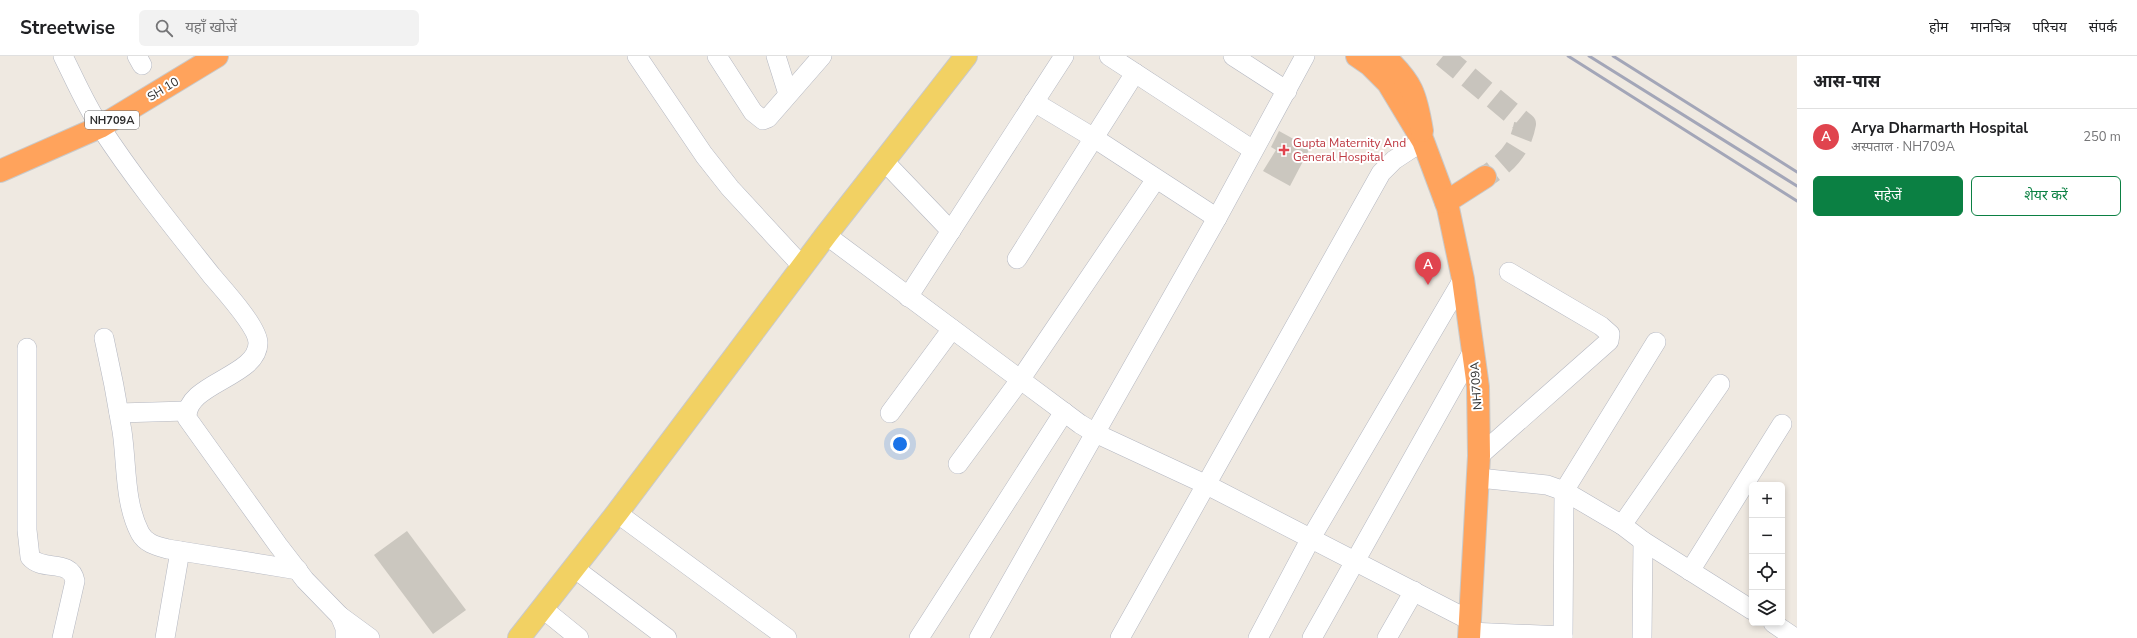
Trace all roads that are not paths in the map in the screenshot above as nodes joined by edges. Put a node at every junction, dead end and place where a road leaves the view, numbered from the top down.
1 (63, 56) edge
2 (217, 56) edge
3 (637, 56) edge
4 (717, 56) edge
5 (776, 56) edge
6 (822, 56) edge
7 (966, 56) edge
8 (1064, 56) edge
9 (1109, 56) edge
10 (1234, 56) edge
11 (1305, 56) edge
12 (1357, 56) edge
13 (1384, 56) edge
14 (1135, 73) junction
15 (1287, 91) junction
16 (788, 94) junction
17 (1034, 102) junction
18 (100, 127) junction
19 (1094, 138) junction
20 (1423, 141) junction
21 (1253, 150) junction
22 (883, 160) junction
23 (0, 172) edge
24 (1485, 177) tunnel mouth
25 (1156, 179) junction
26 (1446, 202) junction
27 (1217, 218) junction
28 (951, 231) junction
29 (826, 235) junction
30 (1017, 259) dead end
31 (802, 266) junction
32 (1509, 272) dead end
33 (1463, 279) junction
34 (908, 297) junction
35 (952, 329) junction
36 (104, 338) dead end
37 (1656, 342) dead end
38 (27, 348) dead end
39 (1473, 351) junction
40 (1020, 380) junction
41 (1720, 384) dead end
42 (186, 411) junction
43 (1064, 412) junction
44 (119, 413) junction
45 (890, 413) dead end
46 (1782, 424) dead end
47 (1095, 433) junction
48 (1479, 456) junction
49 (958, 464) dead end
50 (1479, 478) junction
51 (1207, 485) junction
52 (1564, 491) junction
53 (617, 513) junction
54 (1622, 525) junction
55 (1311, 538) junction
56 (1643, 541) junction
57 (180, 551) junction
58 (1355, 561) junction
59 (574, 568) junction
60 (298, 570) junction
61 (1690, 571) junction
62 (1414, 591) junction
63 (542, 608) junction
64 (1749, 608) edge
65 (340, 616) junction
66 (1774, 629) edge
67 (1469, 630) edge
68 (1563, 637) edge
69 (62, 638) edge
70 (164, 638) edge
71 (345, 638) edge
72 (370, 638) edge
73 (519, 638) edge
74 (578, 638) edge
75 (666, 638) edge
76 (787, 638) edge
77 (919, 638) edge
78 (979, 638) edge
79 (1120, 638) edge
80 (1258, 638) edge
81 (1312, 638) edge
82 (1387, 638) edge
83 (1642, 638) edge
84 (1795, 638) edge

1 - 18 street
2 - 18 highway, SH 10 / NH709A
3 - 31 street
4 - 16 street
5 - 16 street
6 - 16 street
7 - 22 main road
8 - 17 street
9 - 14 street
10 - 15 street
11 - 15 street
12 - 20 highway, NH709A
13 - 20 highway, NH709A
14 - 19 street
14 - 21 street
15 - 21 street
17 - 19 street
17 - 28 street
18 - 23 highway, SH 10 / NH709A
18 - 42 street
19 - 25 street
19 - 30 street
20 - 26 highway, NH709A
20 - 51 street
21 - 27 street
22 - 28 street
22 - 29 main road
24 - 26 highway
25 - 27 street
25 - 40 street
26 - 33 highway, NH709A
27 - 47 street
28 - 34 street
29 - 31 main road
29 - 34 street
31 - 53 main road
32 - 48 street
33 - 39 highway, NH709A
33 - 55 street
34 - 35 street
35 - 40 street
35 - 45 street
36 - 44 street
37 - 52 street
38 - 69 street
39 - 48 highway, NH709A
39 - 58 street
40 - 43 street
40 - 49 street
41 - 54 street
42 - 44 street
42 - 60 street
43 - 47 street
43 - 77 street
44 - 57 street
46 - 61 street
47 - 51 street
47 - 78 street
48 - 50 highway, NH709A
50 - 52 street
50 - 67 highway, NH709A
51 - 55 street
51 - 79 street
52 - 54 street
52 - 68 street
53 - 59 main road
53 - 76 street
54 - 56 street
55 - 58 street
55 - 80 street
56 - 61 street
56 - 83 street
57 - 60 street
57 - 70 street
58 - 62 street
58 - 81 street
59 - 63 main road
59 - 75 street
60 - 65 street
61 - 64 street
62 - 67 street
62 - 82 street
63 - 73 main road
63 - 74 street
65 - 71 street
65 - 72 street
66 - 84 street
67 - 68 street

